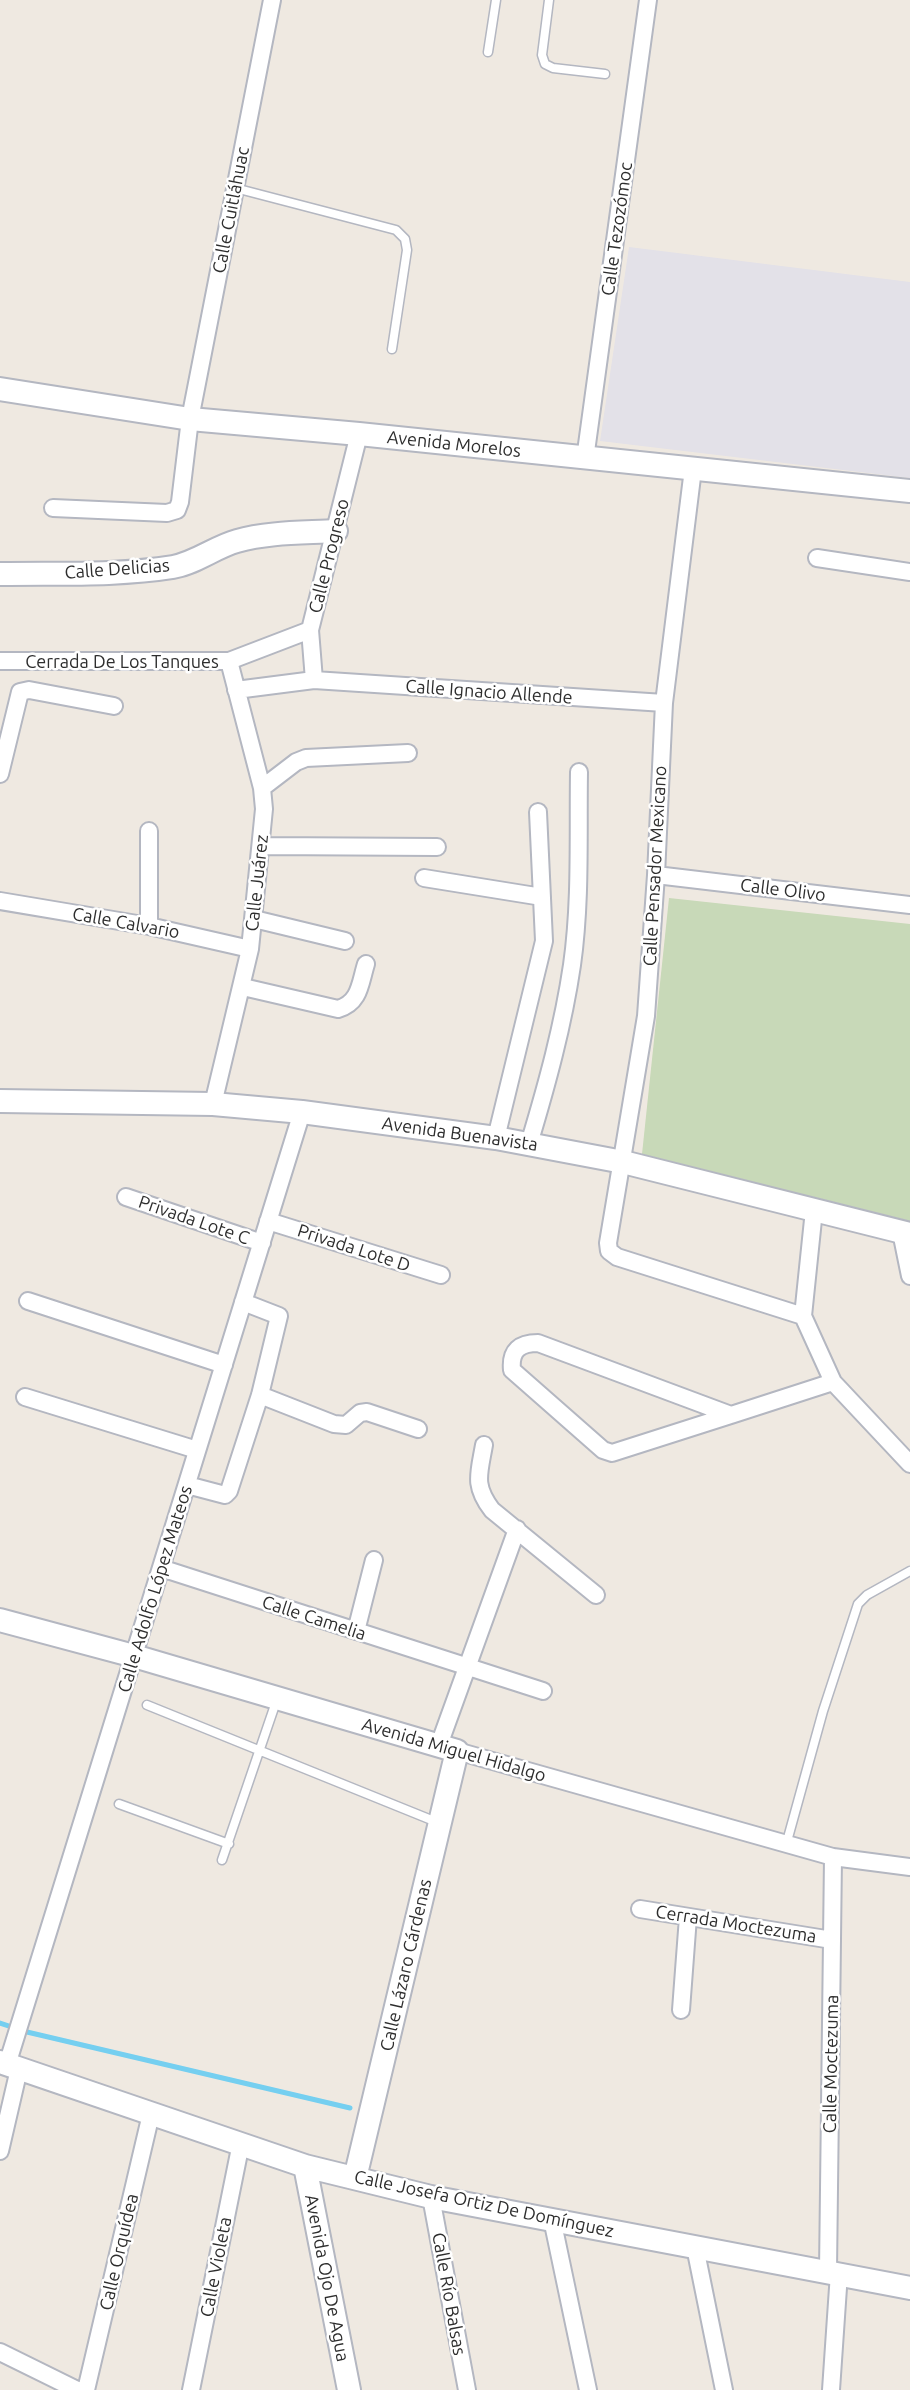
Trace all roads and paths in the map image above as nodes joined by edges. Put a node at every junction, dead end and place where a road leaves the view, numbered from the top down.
1 (272, 0) edge
2 (496, 0) edge
3 (549, 0) edge
4 (648, 0) edge
5 (488, 52) dead end
6 (605, 74) dead end
7 (235, 188) junction
8 (392, 349) dead end
9 (0, 389) edge
10 (190, 419) junction
11 (359, 434) junction
12 (585, 459) junction
13 (693, 470) junction
14 (910, 491) edge
15 (53, 508) dead end
16 (336, 531) junction
17 (817, 558) dead end
18 (908, 573) edge
19 (0, 574) edge
20 (310, 630) junction
21 (0, 661) edge
22 (229, 661) junction
23 (314, 680) junction
24 (236, 690) junction
25 (664, 703) junction
26 (114, 706) dead end
27 (408, 753) dead end
28 (579, 772) dead end
29 (0, 774) edge
30 (262, 788) junction
31 (538, 812) dead end
32 (149, 831) dead end
33 (262, 846) junction
34 (437, 847) dead end
35 (656, 875) junction
36 (424, 878) dead end
37 (542, 897) junction
38 (0, 901) edge
39 (910, 905) edge
40 (254, 919) junction
41 (149, 926) junction
42 (345, 941) dead end
43 (250, 949) junction
44 (366, 964) dead end
45 (243, 987) junction
46 (0, 1101) edge
47 (213, 1104) junction
48 (302, 1112) junction
49 (496, 1138) junction
50 (529, 1144) junction
51 (623, 1162) junction
52 (126, 1197) dead end
53 (814, 1210) junction
54 (268, 1221) junction
55 (906, 1233) edge
56 (262, 1243) junction
57 (441, 1275) dead end
58 (910, 1276) edge
59 (28, 1301) dead end
60 (243, 1302) junction
61 (804, 1316) junction
62 (224, 1365) junction
63 (833, 1382) junction
64 (260, 1395) junction
65 (25, 1397) dead end
66 (731, 1414) junction
67 (418, 1429) dead end
68 (484, 1445) dead end
69 (197, 1450) junction
70 (910, 1464) edge
71 (187, 1485) junction
72 (517, 1530) junction
73 (374, 1560) dead end
74 (161, 1568) junction
75 (910, 1571) edge
76 (596, 1595) dead end
77 (0, 1620) edge
78 (356, 1631) junction
79 (134, 1656) junction
80 (467, 1667) junction
81 (543, 1691) dead end
82 (277, 1699) junction
83 (147, 1705) dead end
84 (448, 1748) junction
85 (261, 1752) junction
86 (119, 1804) dead end
87 (440, 1824) junction
88 (229, 1844) junction
89 (786, 1845) junction
90 (833, 1857) junction
91 (222, 1860) dead end
92 (910, 1867) edge
93 (640, 1909) dead end
94 (688, 1917) junction
95 (832, 1940) junction
96 (681, 2010) dead end
97 (9, 2065) edge
98 (151, 2114) junction
99 (241, 2143) junction
100 (0, 2151) edge
101 (305, 2166) junction
102 (355, 2178) junction
103 (431, 2198) junction
104 (552, 2219) junction
105 (695, 2247) junction
106 (834, 2272) junction
107 (910, 2288) edge
108 (0, 2352) edge
109 (77, 2390) edge
110 (86, 2390) edge
111 (191, 2390) edge
112 (349, 2390) edge
113 (467, 2390) edge
114 (588, 2390) edge
115 (724, 2390) edge
116 (831, 2390) edge

1 - 7 street, Calle Cuitláhuac
2 - 5 lane
3 - 6 lane
4 - 12 street, Calle Tezozómoc
7 - 8 lane
7 - 10 street, Calle Cuitláhuac
9 - 10 street, Avenida Morelos
10 - 11 street, Avenida Morelos
10 - 15 street, Calle Cuitláhuac
11 - 12 street, Avenida Morelos
11 - 16 street, Calle Progreso
12 - 13 street, Avenida Morelos
13 - 14 street, Avenida Morelos
13 - 25 street, Calle Pensador Mexicano
16 - 19 street, Calle Delicias
16 - 20 street, Calle Progreso
17 - 18 street
20 - 22 street, Cerrada De Los Tanques
20 - 23 street, Calle Progreso
21 - 22 street, Cerrada De Los Tanques
22 - 24 street, Calle Juárez
23 - 24 street, Calle Ignacio Allende
23 - 25 street, Calle Ignacio Allende
24 - 30 street, Calle Juárez
25 - 35 street, Calle Pensador Mexicano
26 - 29 street
27 - 30 street
28 - 50 street
30 - 33 street, Calle Juárez
31 - 37 street
32 - 41 street
33 - 34 street
33 - 40 street, Calle Juárez
35 - 39 street, Calle Olivo
35 - 51 street, Calle Pensador Mexicano
36 - 37 street
37 - 49 street
38 - 41 street, Calle Calvario
40 - 42 street
40 - 43 street, Calle Juárez
41 - 43 street, Calle Calvario
43 - 45 street, Calle Juárez
44 - 45 street
45 - 47 street, Calle Juárez
46 - 47 street, Avenida Buenavista
47 - 48 street, Avenida Buenavista
48 - 49 street, Avenida Buenavista
48 - 54 street, Calle Adolfo López Mateos
49 - 50 street, Avenida Buenavista
50 - 51 street, Avenida Buenavista
51 - 53 street, Avenida Buenavista
51 - 61 street, Calle Pensador Mexicano
52 - 56 street, Privada Lote C
53 - 55 street, Avenida Buenavista
53 - 61 street
54 - 56 street, Calle Adolfo López Mateos
54 - 57 street, Privada Lote D
55 - 58 street
56 - 60 street, Calle Adolfo López Mateos
59 - 62 street
60 - 62 street, Calle Adolfo López Mateos
60 - 64 street
61 - 63 street
62 - 69 street, Calle Adolfo López Mateos
63 - 66 street
63 - 70 street
64 - 67 street
64 - 71 street
65 - 69 street
66 - 66 street
68 - 72 street
69 - 71 street, Calle Adolfo López Mateos
71 - 74 street, Calle Adolfo López Mateos
72 - 76 street
72 - 80 street
73 - 78 street
74 - 78 street, Calle Camelia
74 - 79 street, Calle Adolfo López Mateos
75 - 89 lane
77 - 79 street, Avenida Miguel Hidalgo
78 - 80 street, Calle Camelia
79 - 82 street, Avenida Miguel Hidalgo
79 - 97 street, Calle Adolfo López Mateos
80 - 81 street, Calle Camelia
80 - 84 street
82 - 84 street, Avenida Miguel Hidalgo
82 - 85 lane
83 - 85 lane
84 - 87 street, Calle Lázaro Cárdenas
84 - 89 street, Avenida Miguel Hidalgo
85 - 87 lane
85 - 88 lane
86 - 88 lane
87 - 102 street, Calle Lázaro Cárdenas
88 - 91 lane
89 - 90 street, Avenida Miguel Hidalgo
90 - 92 street, Avenida Miguel Hidalgo
90 - 95 street, Calle Moctezuma
93 - 94 street, Cerrada Moctezuma
94 - 95 street, Cerrada Moctezuma
94 - 96 street
95 - 106 street, Calle Moctezuma
97 - 98 street, Calle Josefa Ortiz De Domínguez
97 - 100 street, Calle Adolfo López Mateos
98 - 99 street, Calle Josefa Ortiz De Domínguez
98 - 110 street, Calle Orquídea
99 - 101 street, Calle Josefa Ortiz De Domínguez
99 - 111 street, Calle Violeta
101 - 102 street, Calle Josefa Ortiz De Domínguez
101 - 112 street, Avenida Ojo De Agua
102 - 103 street, Calle Josefa Ortiz De Domínguez
103 - 104 street, Calle Josefa Ortiz De Domínguez
103 - 113 street, Calle Río Balsas
104 - 105 street, Calle Josefa Ortiz De Domínguez
104 - 114 street
105 - 106 street, Calle Josefa Ortiz De Domínguez
105 - 115 street
106 - 107 street, Calle Josefa Ortiz De Domínguez
106 - 116 street, Calle Moctezuma
108 - 109 street

